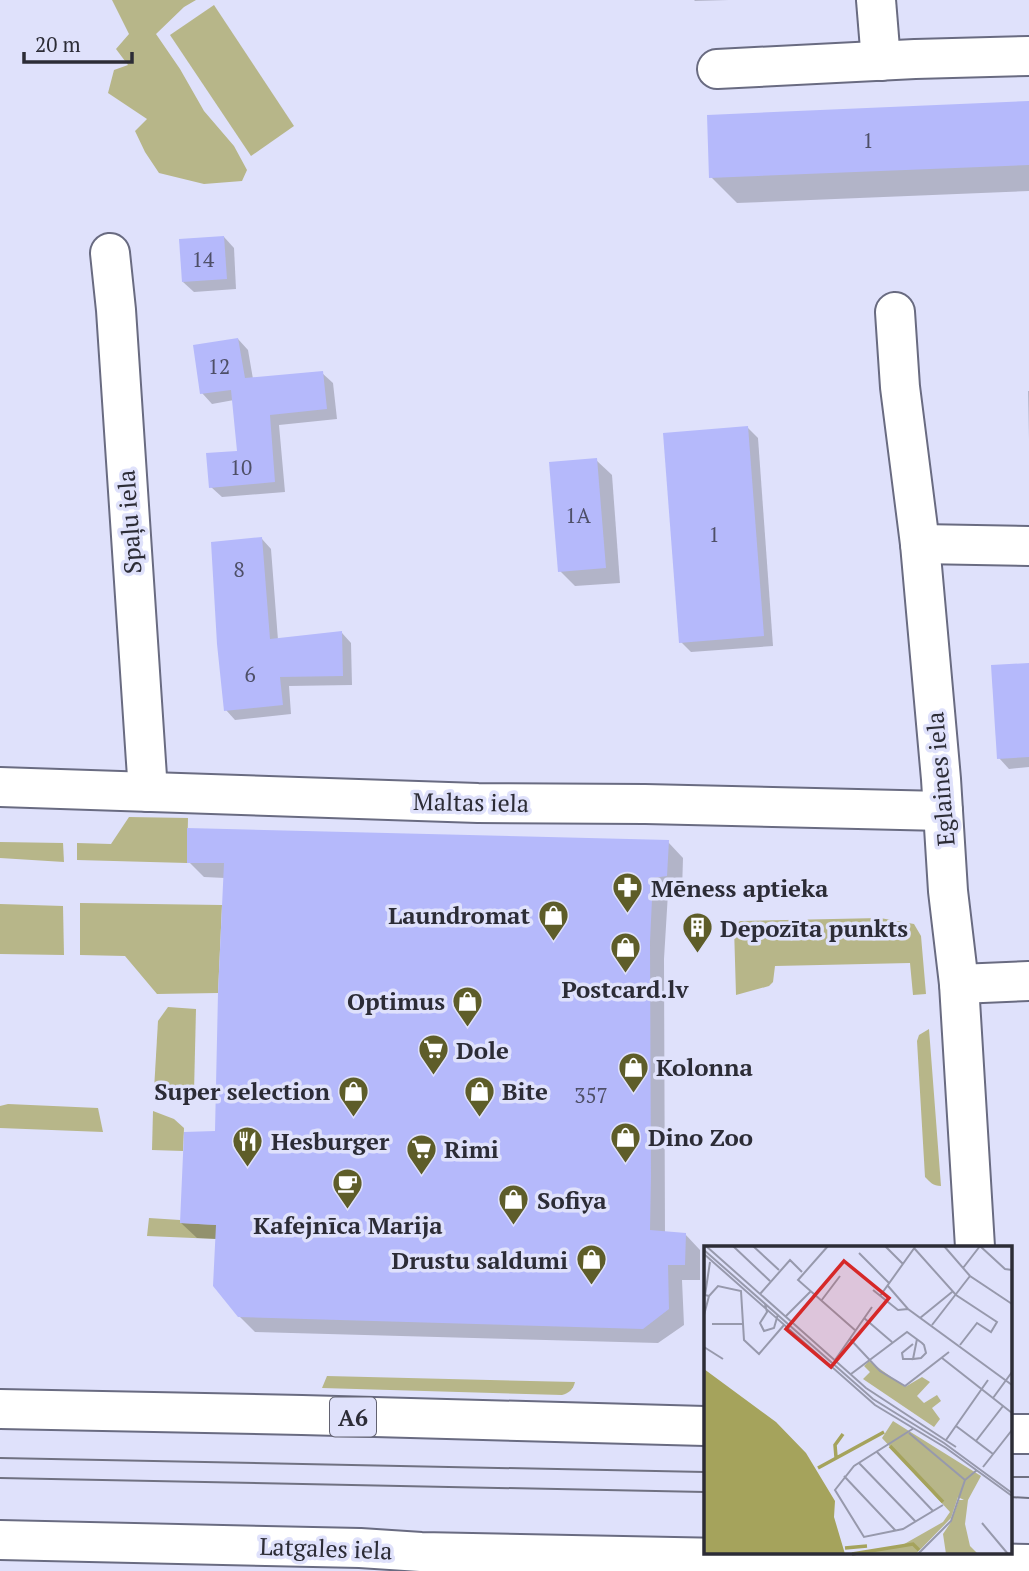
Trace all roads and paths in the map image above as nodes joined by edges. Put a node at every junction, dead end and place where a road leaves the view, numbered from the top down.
1 (876, 0) edge
2 (1029, 56) edge
3 (881, 61) junction
4 (717, 69) dead end
5 (110, 253) dead end
6 (895, 312) dead end
7 (920, 544) junction
8 (1029, 546) edge
9 (0, 787) edge
10 (148, 792) junction
11 (943, 811) junction
12 (1029, 981) edge
13 (959, 984) junction
14 (975, 1246) edge
15 (0, 1392) edge
16 (0, 1409) edge
17 (43, 1411) junction
18 (704, 1426) edge
19 (0, 1540) edge
20 (984, 1557) edge
21 (1029, 1564) edge

1 - 3 main road
2 - 3 main road
3 - 4 main road
5 - 10 main road, Spaļu iela
6 - 7 main road, Eglaines iela
7 - 8 main road
7 - 11 main road, Eglaines iela
9 - 10 main road, Maltas iela
10 - 11 main road, Maltas iela
11 - 13 main road, Eglaines iela
12 - 13 main road
13 - 14 main road, Eglaines iela
15 - 17 main road
16 - 17 main road, A6
17 - 18 main road, A6
19 - 20 main road, Latgales iela
20 - 21 main road, Latgales iela

